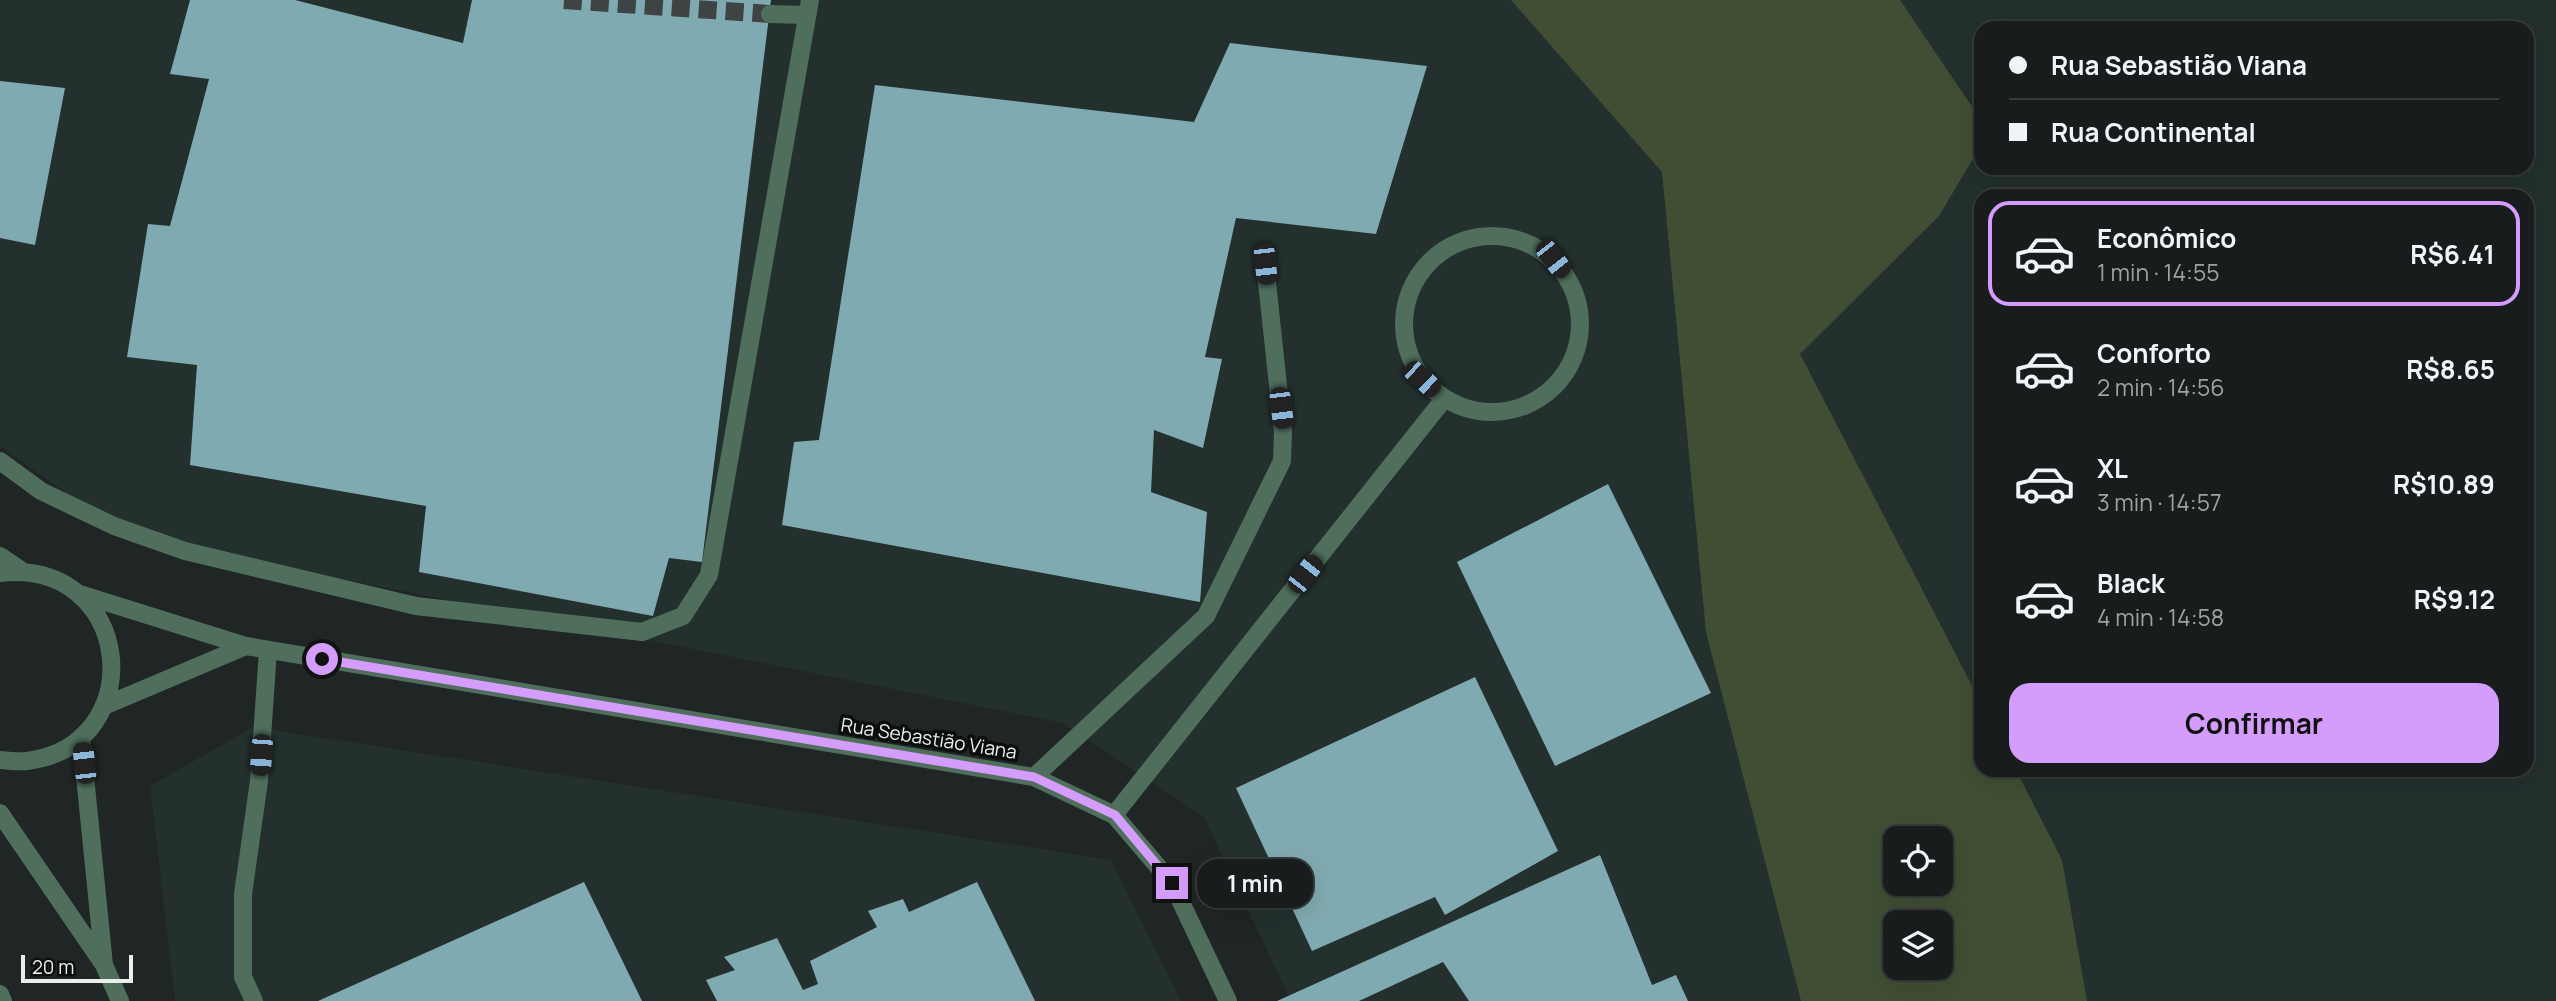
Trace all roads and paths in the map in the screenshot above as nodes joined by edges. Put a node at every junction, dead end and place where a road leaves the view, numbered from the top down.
1 (809, 7) edge
2 (770, 14) tunnel mouth
3 (1265, 264) dead end
4 (1444, 399) junction
5 (0, 461) edge
6 (0, 556) edge
7 (22, 570) junction
8 (0, 573) edge
9 (80, 594) junction
10 (246, 646) junction
11 (268, 650) junction
12 (104, 706) junction
13 (81, 737) junction
14 (0, 761) edge
15 (1034, 777) junction
16 (1115, 815) junction
17 (3, 823) edge
18 (104, 965) junction
19 (0, 994) edge
20 (4, 1001) edge
21 (120, 1001) edge
22 (254, 1001) edge
23 (1228, 1001) edge

1 - 2 street
1 - 5 street
3 - 15 street
4 - 4 street
4 - 16 street
6 - 7 street
7 - 8 street
7 - 9 street
9 - 10 street, Rua Sebastião Viana
9 - 12 street
10 - 11 street, Rua Sebastião Viana
10 - 12 street
11 - 15 street, Rua Sebastião Viana
11 - 22 street
12 - 13 street
13 - 14 street
13 - 18 street
15 - 16 street, Rua Sebastião Viana
16 - 23 street
17 - 18 street
18 - 21 street
19 - 20 street

